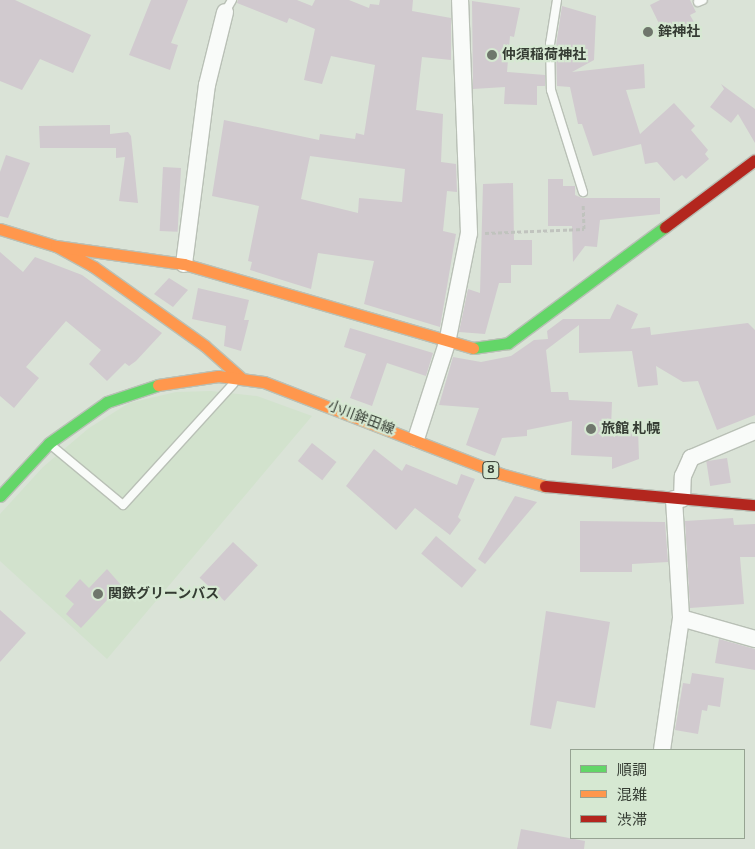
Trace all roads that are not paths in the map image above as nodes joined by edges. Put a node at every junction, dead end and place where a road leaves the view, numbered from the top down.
1 (460, 0) edge
2 (557, 0) edge
3 (229, 6) edge
4 (755, 160) edge
5 (583, 192) road end
6 (0, 229) edge
7 (56, 246) junction
8 (184, 264) junction
9 (446, 343) junction
10 (240, 377) junction
11 (755, 431) edge
12 (416, 439) junction
13 (49, 443) junction
14 (0, 496) edge
15 (678, 499) junction
16 (755, 505) edge
17 (681, 618) junction
18 (755, 639) edge
19 (662, 749) edge

1 - 9 street
2 - 5 lane
3 - 8 street
4 - 9 street
6 - 7 street
7 - 8 street
7 - 10 street
8 - 9 street
9 - 12 street
10 - 12 street, 小川鉾田線 / 8
10 - 13 street, 小川鉾田線 / 8
10 - 13 lane
11 - 15 street
12 - 15 street, 小川鉾田線 / 8
13 - 14 street, 小川鉾田線 / 8
15 - 16 street, 小川鉾田線 / 8
15 - 17 street
17 - 18 street
17 - 19 street

